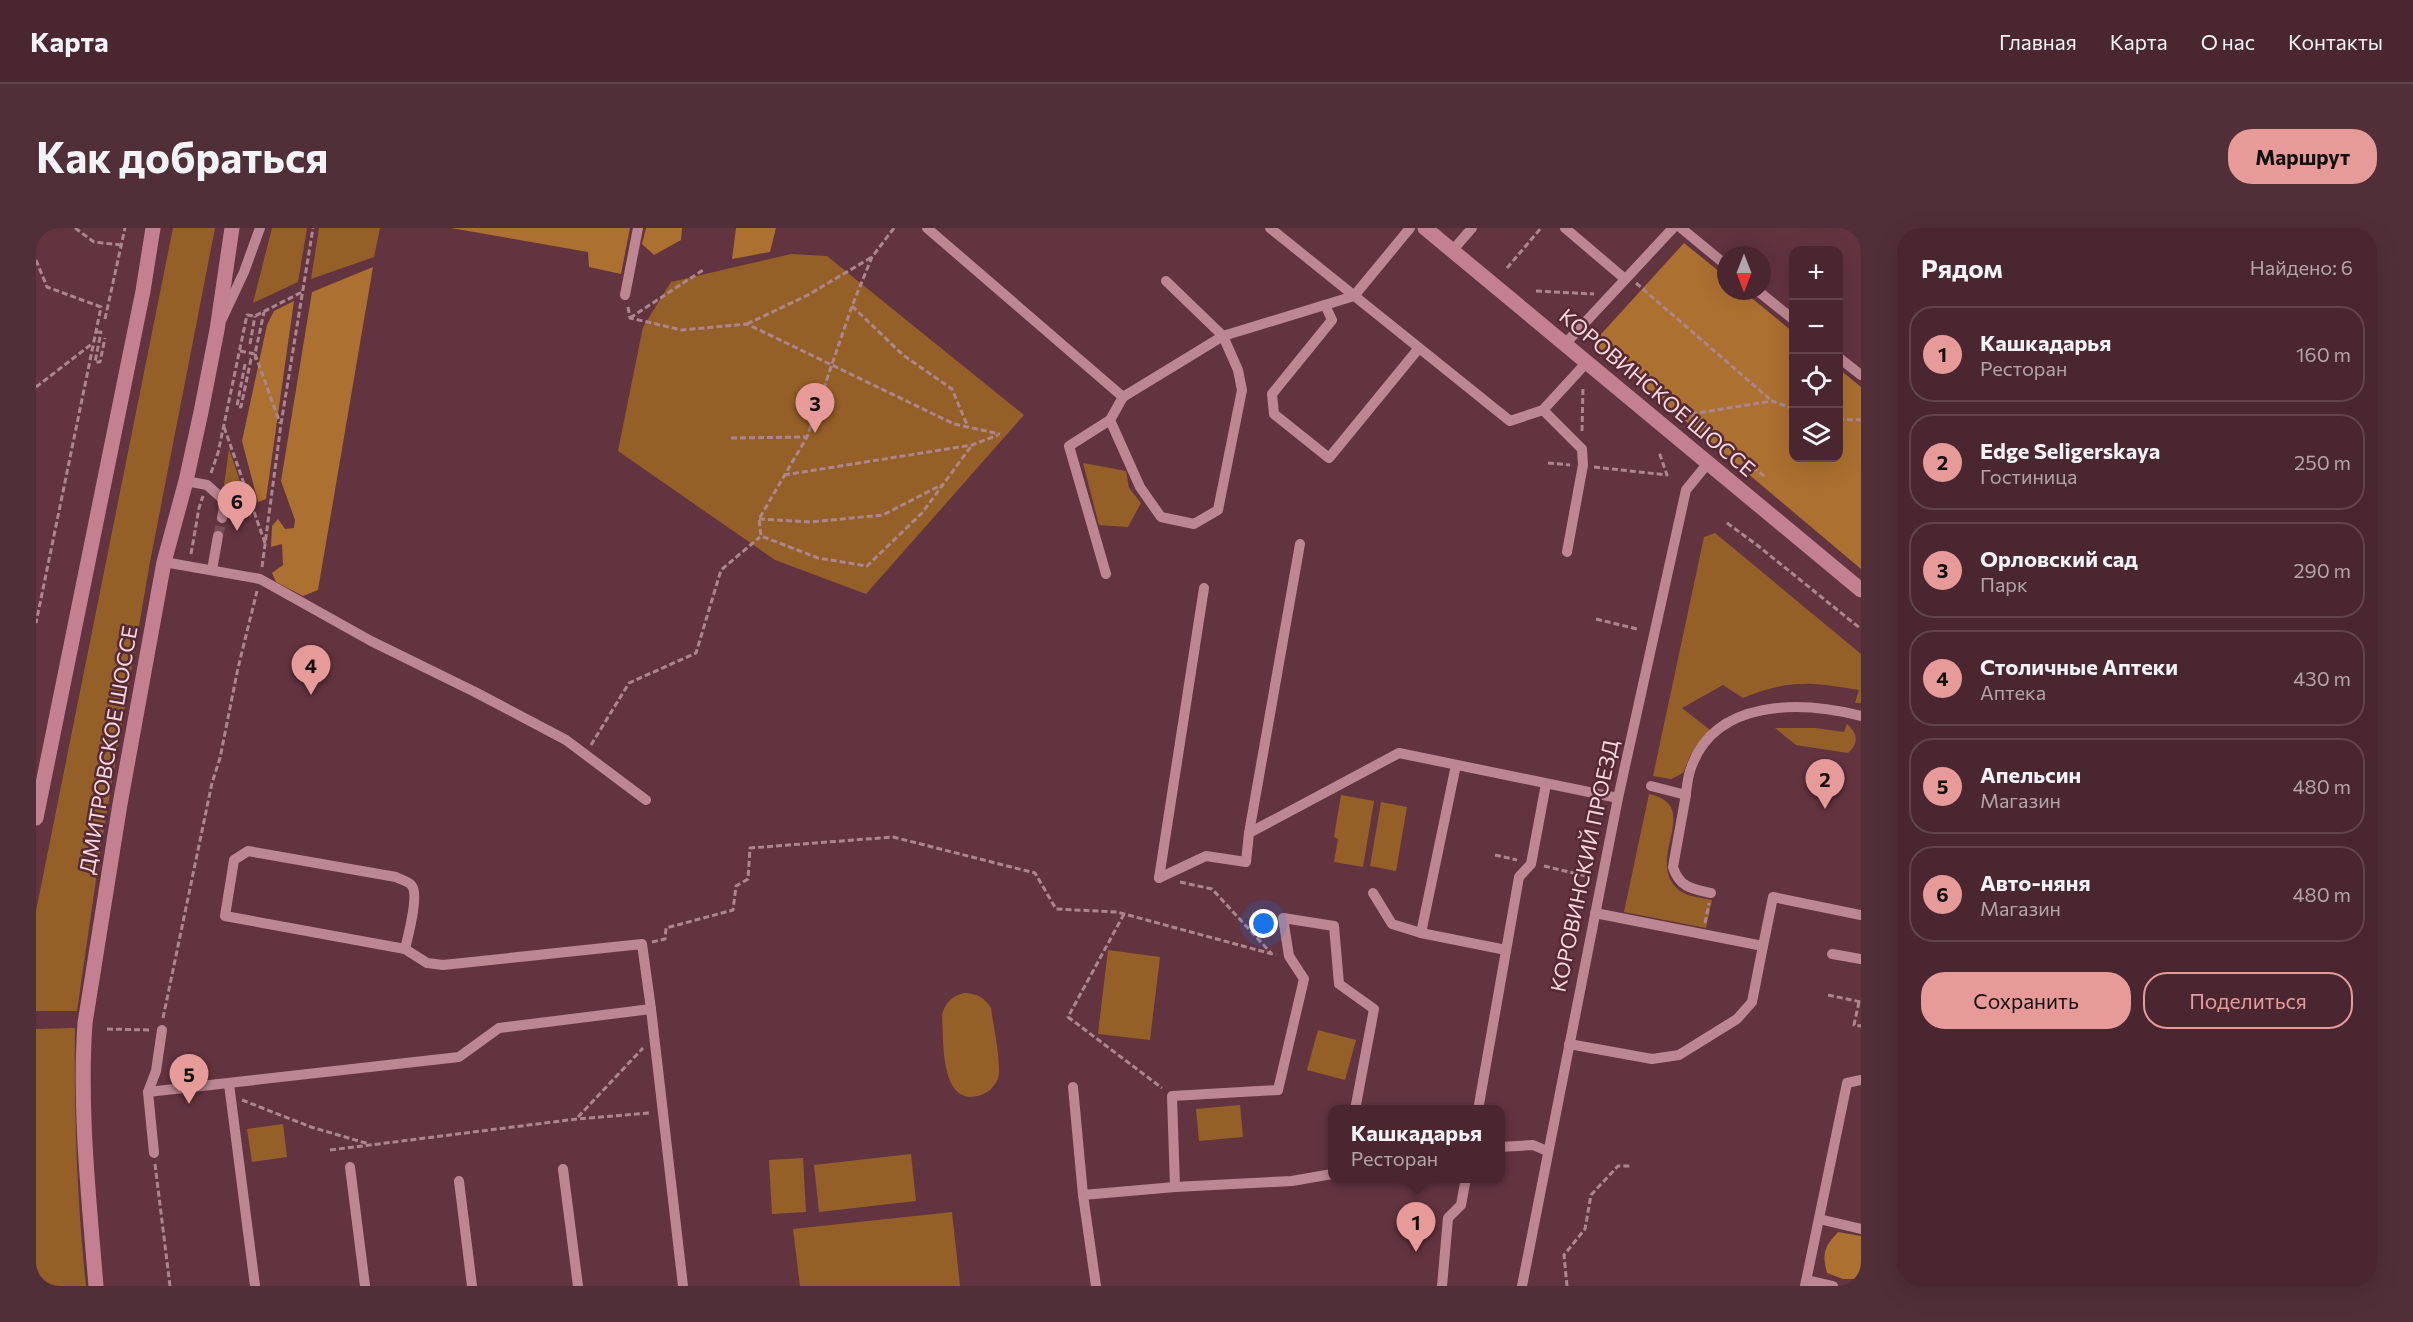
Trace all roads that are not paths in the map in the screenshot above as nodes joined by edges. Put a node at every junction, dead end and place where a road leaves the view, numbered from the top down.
1 (153, 228) edge
2 (232, 228) edge
3 (260, 228) edge
4 (638, 228) edge
5 (927, 228) edge
6 (1270, 228) edge
7 (1410, 228) edge
8 (1425, 228) edge
9 (1472, 228) edge
10 (1565, 228) edge
11 (1673, 228) edge
12 (1681, 228) edge
13 (1452, 251) junction
14 (1717, 258) edge
15 (1626, 278) junction
16 (1166, 281) dead end
17 (625, 295) road end
18 (1354, 296) junction
19 (1769, 300) edge
20 (1325, 305) junction
21 (1789, 316) edge
22 (218, 330) junction
23 (1223, 336) junction
24 (1565, 344) junction
25 (1419, 348) junction
26 (1843, 360) edge
27 (1587, 362) junction
28 (1861, 375) edge
29 (1123, 397) junction
30 (1543, 410) junction
31 (1110, 420) junction
32 (1708, 463) junction
33 (186, 482) junction
34 (222, 518) tunnel mouth
35 (218, 536) tunnel mouth
36 (1300, 544) dead end
37 (1567, 552) dead end
38 (164, 562) junction
39 (212, 570) junction
40 (1106, 574) dead end
41 (1204, 588) dead end
42 (1861, 590) edge
43 (1861, 716) edge
44 (1455, 765) junction
45 (1546, 784) junction
46 (1651, 786) dead end
47 (1686, 795) junction
48 (1618, 798) junction
49 (646, 800) dead end
50 (36, 818) edge
51 (1249, 833) junction
52 (1373, 893) dead end
53 (1711, 893) road end
54 (1595, 913) junction
55 (1861, 915) edge
56 (1421, 933) junction
57 (1763, 946) junction
58 (405, 949) junction
59 (1506, 950) junction
60 (1832, 954) dead end
61 (1861, 959) edge
62 (651, 1010) junction
63 (162, 1030) road end
64 (1569, 1044) junction
65 (1861, 1080) edge
66 (229, 1084) junction
67 (1073, 1087) dead end
68 (148, 1092) junction
69 (1356, 1105) edge
70 (1479, 1105) edge
71 (1505, 1147) edge
72 (1547, 1151) junction
73 (154, 1153) road end
74 (350, 1167) dead end
75 (563, 1169) dead end
76 (1328, 1175) edge
77 (459, 1181) dead end
78 (1465, 1183) edge
79 (1175, 1186) junction
80 (1083, 1195) junction
81 (1819, 1219) junction
82 (1861, 1229) edge
83 (1806, 1283) edge
84 (96, 1286) edge
85 (255, 1286) edge
86 (365, 1286) edge
87 (472, 1286) edge
88 (578, 1286) edge
89 (683, 1286) edge
90 (1096, 1286) edge
91 (1442, 1286) edge
92 (1522, 1286) edge
93 (1833, 1286) edge

1 - 50 main road
2 - 22 main road, ДМИТРОВСКОЕ ШОССЕ
3 - 22 street
4 - 17 street
5 - 29 street
6 - 18 street
7 - 18 street
8 - 13 main road, КОРОВИНСКОЕ ШОССЕ
9 - 13 street
10 - 15 street
11 - 15 street
12 - 14 street
13 - 24 main road, КОРОВИНСКОЕ ШОССЕ
15 - 24 street
16 - 23 street
18 - 20 street
18 - 25 street
19 - 21 street
20 - 23 street
20 - 25 street
22 - 33 main road, ДМИТРОВСКОЕ ШОССЕ
23 - 29 street
23 - 31 street
24 - 27 main road, КОРОВИНСКОЕ ШОССЕ
25 - 30 street
26 - 28 street
27 - 30 street
27 - 32 main road, КОРОВИНСКОЕ ШОССЕ
29 - 31 street
30 - 37 street
31 - 40 street
32 - 42 main road, КОРОВИНСКОЕ ШОССЕ
32 - 48 street, КОРОВИНСКИЙ ПРОЕЗД
33 - 34 street
33 - 38 main road, ДМИТРОВСКОЕ ШОССЕ
35 - 39 street
36 - 51 street
38 - 39 street
38 - 84 main road, ДМИТРОВСКОЕ ШОССЕ
39 - 49 street
41 - 51 street
43 - 47 street
44 - 45 street
44 - 51 street
44 - 56 street
45 - 48 street
45 - 59 street
46 - 47 street
47 - 53 street
48 - 54 street, КОРОВИНСКИЙ ПРОЕЗД
52 - 56 street
54 - 57 street
54 - 64 street, КОРОВИНСКИЙ ПРОЕЗД
55 - 57 street
56 - 59 street
57 - 64 street
58 - 58 street
58 - 62 street
59 - 70 street
60 - 61 street
62 - 66 street
62 - 89 street
63 - 68 street
64 - 72 street, КОРОВИНСКИЙ ПРОЕЗД
65 - 81 street
66 - 68 street
66 - 85 street
67 - 80 street
68 - 73 street
69 - 79 street
71 - 72 street
72 - 92 street, КОРОВИНСКИЙ ПРОЕЗД
74 - 86 street
75 - 88 street
76 - 79 street
77 - 87 street
78 - 91 street
79 - 80 street
80 - 90 street
81 - 82 street
81 - 83 street
83 - 93 street

